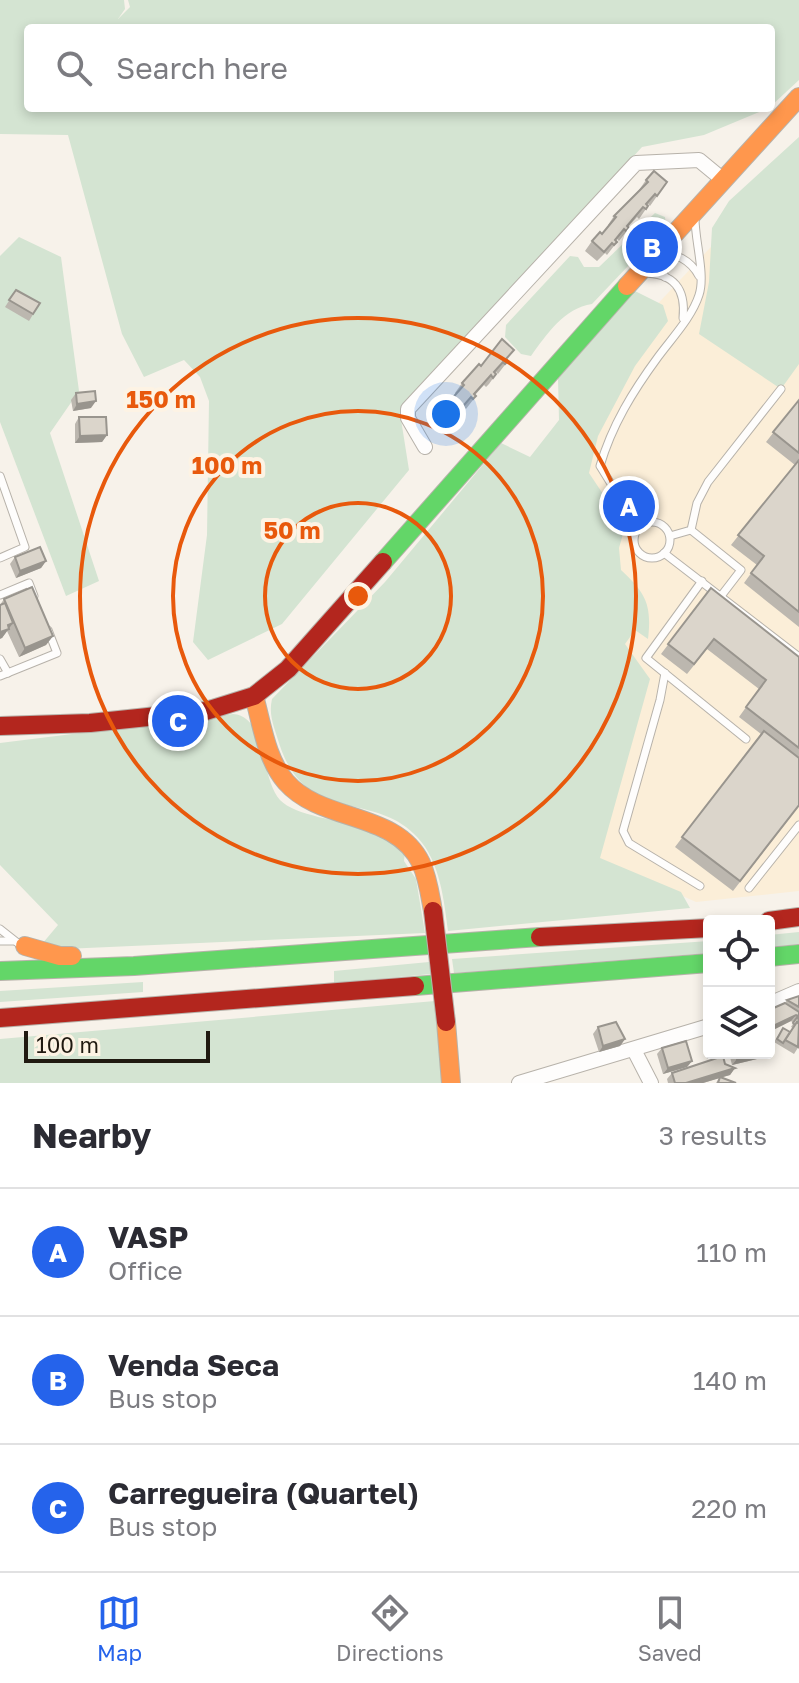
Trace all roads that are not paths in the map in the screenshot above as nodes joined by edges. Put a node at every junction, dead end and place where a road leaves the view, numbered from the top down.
1 (799, 97) edge
2 (722, 179) junction
3 (696, 209) junction
4 (658, 252) junction
5 (638, 275) junction
6 (665, 277) junction
7 (701, 281) junction
8 (684, 302) junction
9 (693, 305) junction
10 (682, 324) junction
11 (781, 389) dead end
12 (425, 447) dead end
13 (0, 476) edge
14 (646, 523) junction
15 (691, 530) junction
16 (670, 536) junction
17 (664, 553) junction
18 (1, 555) edge
19 (702, 581) junction
20 (0, 595) edge
21 (721, 596) junction
22 (40, 611) edge
23 (46, 625) edge
24 (799, 657) edge
25 (0, 659) edge
26 (665, 673) junction
27 (4, 674) edge
28 (254, 696) junction
29 (0, 726) edge
30 (746, 739) dead end
31 (799, 825) edge
32 (700, 886) dead end
33 (749, 888) dead end
34 (799, 917) edge
35 (775, 920) edge
36 (703, 928) edge
37 (0, 929) edge
38 (0, 941) edge
39 (19, 944) junction
40 (799, 954) edge
41 (775, 956) edge
42 (703, 963) edge
43 (134, 966) junction
44 (0, 971) edge
45 (799, 991) edge
46 (775, 1001) edge
47 (0, 1018) edge
48 (703, 1028) edge
49 (634, 1050) junction
50 (451, 1083) edge
51 (519, 1083) edge
52 (651, 1083) edge

1 - 2 main road
2 - 3 main road
2 - 12 street
3 - 4 main road
3 - 7 lane
4 - 5 main road
4 - 6 lane
4 - 7 lane
5 - 6 lane
5 - 28 main road
6 - 8 lane
7 - 9 lane
8 - 9 lane
8 - 10 lane
9 - 10 lane
10 - 14 lane
11 - 15 lane
13 - 18 lane
14 - 16 lane
14 - 17 lane
15 - 16 lane
15 - 21 lane
16 - 17 lane
17 - 19 lane
19 - 21 lane
19 - 26 lane
20 - 22 lane
21 - 24 lane
23 - 27 lane
25 - 27 lane
26 - 30 lane
26 - 32 lane
28 - 29 main road
28 - 50 main road, bridge
31 - 33 lane
34 - 35 main road
36 - 43 main road
37 - 39 lane
38 - 39 lane
39 - 43 main road
40 - 41 main road
42 - 47 main road
43 - 44 main road
45 - 46 street
48 - 49 street
49 - 51 street
49 - 52 street

